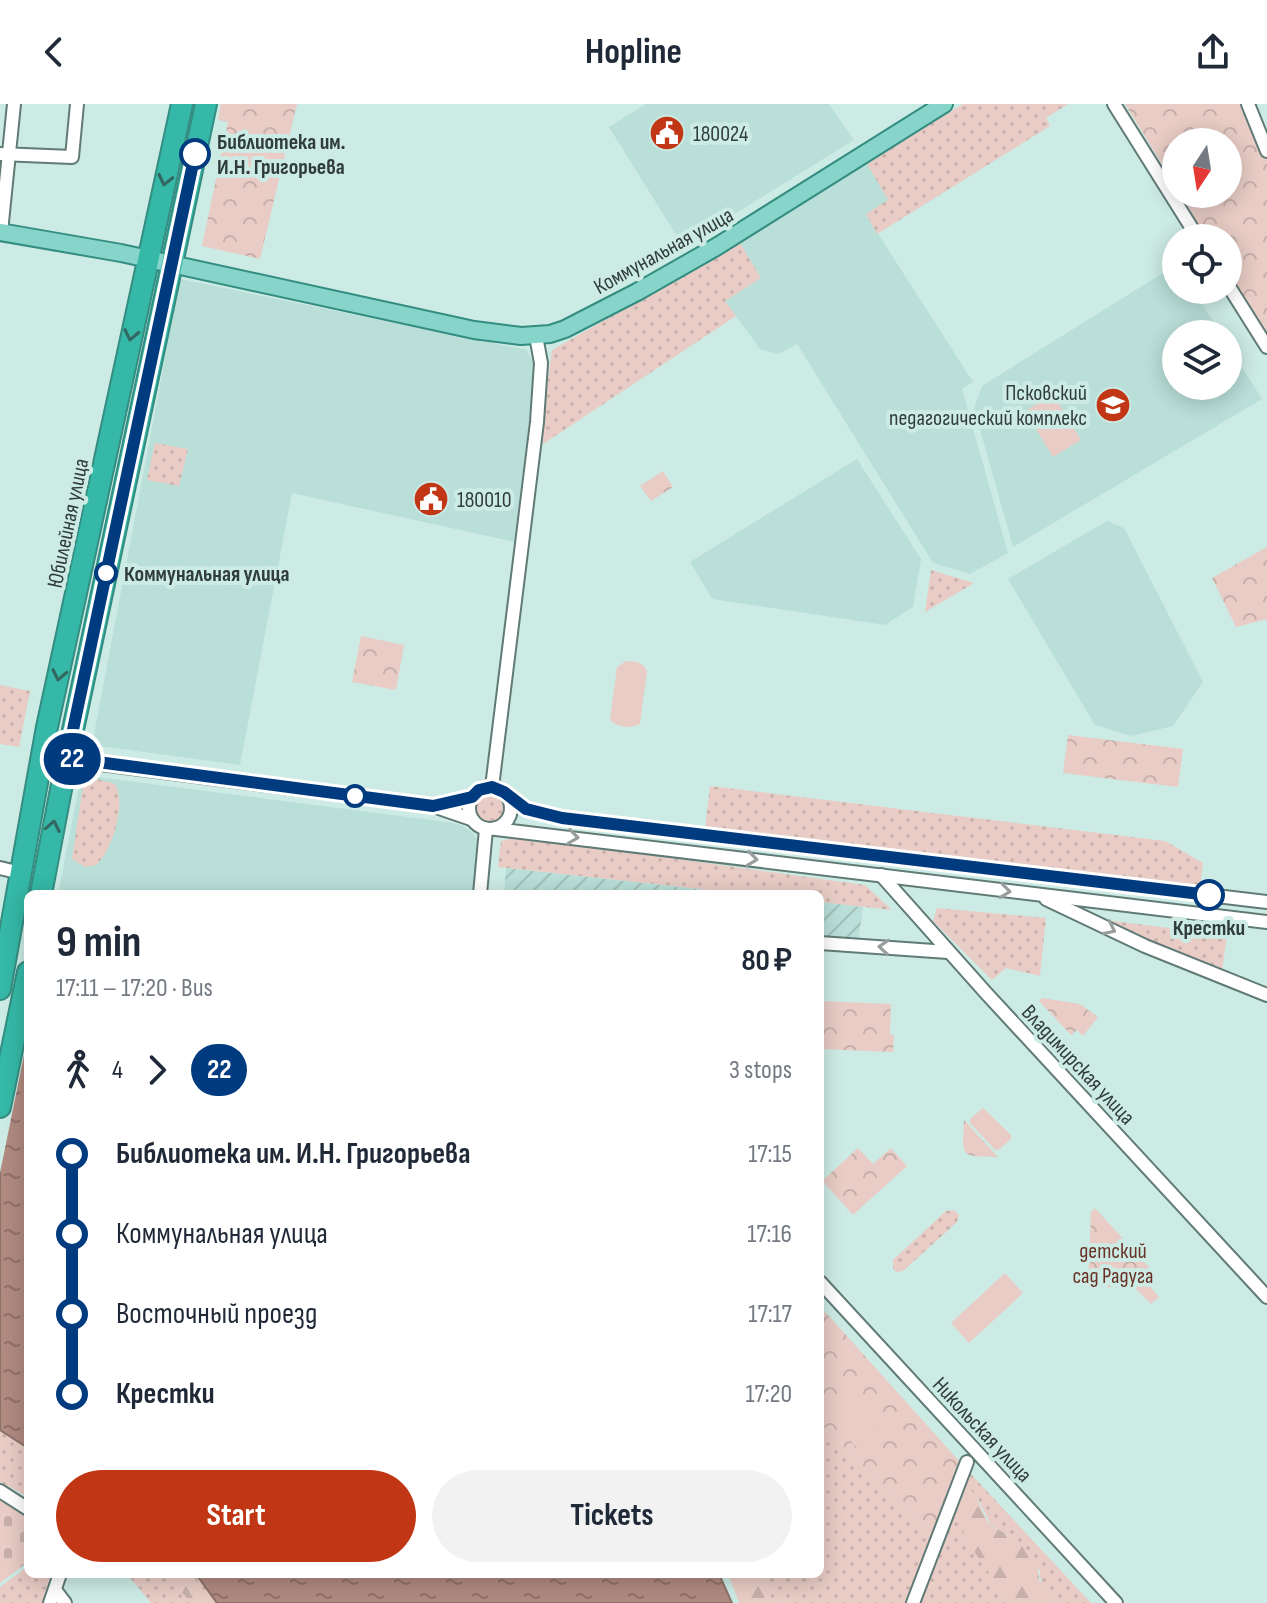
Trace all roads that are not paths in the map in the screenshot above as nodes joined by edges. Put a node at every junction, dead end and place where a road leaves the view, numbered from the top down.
1 (14, 104) edge
2 (77, 104) edge
3 (182, 104) edge
4 (206, 104) edge
5 (944, 104) edge
6 (1114, 104) edge
7 (1248, 104) edge
8 (1267, 151) edge
9 (5, 154) edge
10 (1189, 224) edge
11 (1, 232) edge
12 (148, 259) junction
13 (173, 265) junction
14 (1240, 304) edge
15 (536, 336) junction
16 (1267, 347) edge
17 (43, 753) junction
18 (67, 758) junction
19 (492, 787) junction
20 (472, 797) junction
21 (509, 797) junction
22 (433, 806) junction
23 (471, 819) junction
24 (491, 829) junction
25 (0, 868) edge
26 (21, 873) junction
27 (881, 875) junction
28 (42, 890) edge
29 (481, 890) edge
30 (1040, 895) junction
31 (1267, 902) edge
32 (1267, 922) edge
33 (824, 943) edge
34 (948, 952) junction
35 (0, 989) edge
36 (24, 991) edge
37 (1267, 995) edge
38 (0, 1107) edge
39 (824, 1286) edge
40 (1267, 1297) edge
41 (967, 1462) dead end
42 (0, 1491) edge
43 (24, 1506) edge
44 (59, 1578) edge
45 (55, 1590) junction
46 (50, 1603) edge
47 (65, 1603) edge
48 (913, 1603) edge
49 (1116, 1603) edge

1 - 9 street
2 - 9 street
3 -> 12 highway, Юбилейная улица
4 - 13 highway
5 - 15 main road, Коммунальная улица
6 - 10 street
7 - 8 street
9 - 11 street
11 - 12 main road, Коммунальная улица
12 - 13 main road, Коммунальная улица
12 -> 17 highway, Юбилейная улица
13 - 15 main road, Коммунальная улица
13 - 18 highway
14 - 16 street
15 - 19 street
17 - 18 street
17 - 26 highway, Юбилейная улица
18 - 22 street
28 -> 18 highway
19 - 20 street
19 - 21 street
20 - 22 street
20 - 23 street
21 - 24 street
21 - 31 street
22 - 23 street
23 - 24 street
24 -> 27 street
24 - 29 street
25 - 26 street
26 - 35 highway, Юбилейная улица
27 -> 30 street
27 - 34 street, Владимирская улица
30 - 32 street
30 -> 37 street
34 -> 33 street
34 - 40 street, Владимирская улица
36 - 38 highway
39 - 49 street, Никольская улица
41 - 48 street
42 - 43 street
44 - 45 street
45 - 46 street
45 - 47 street

